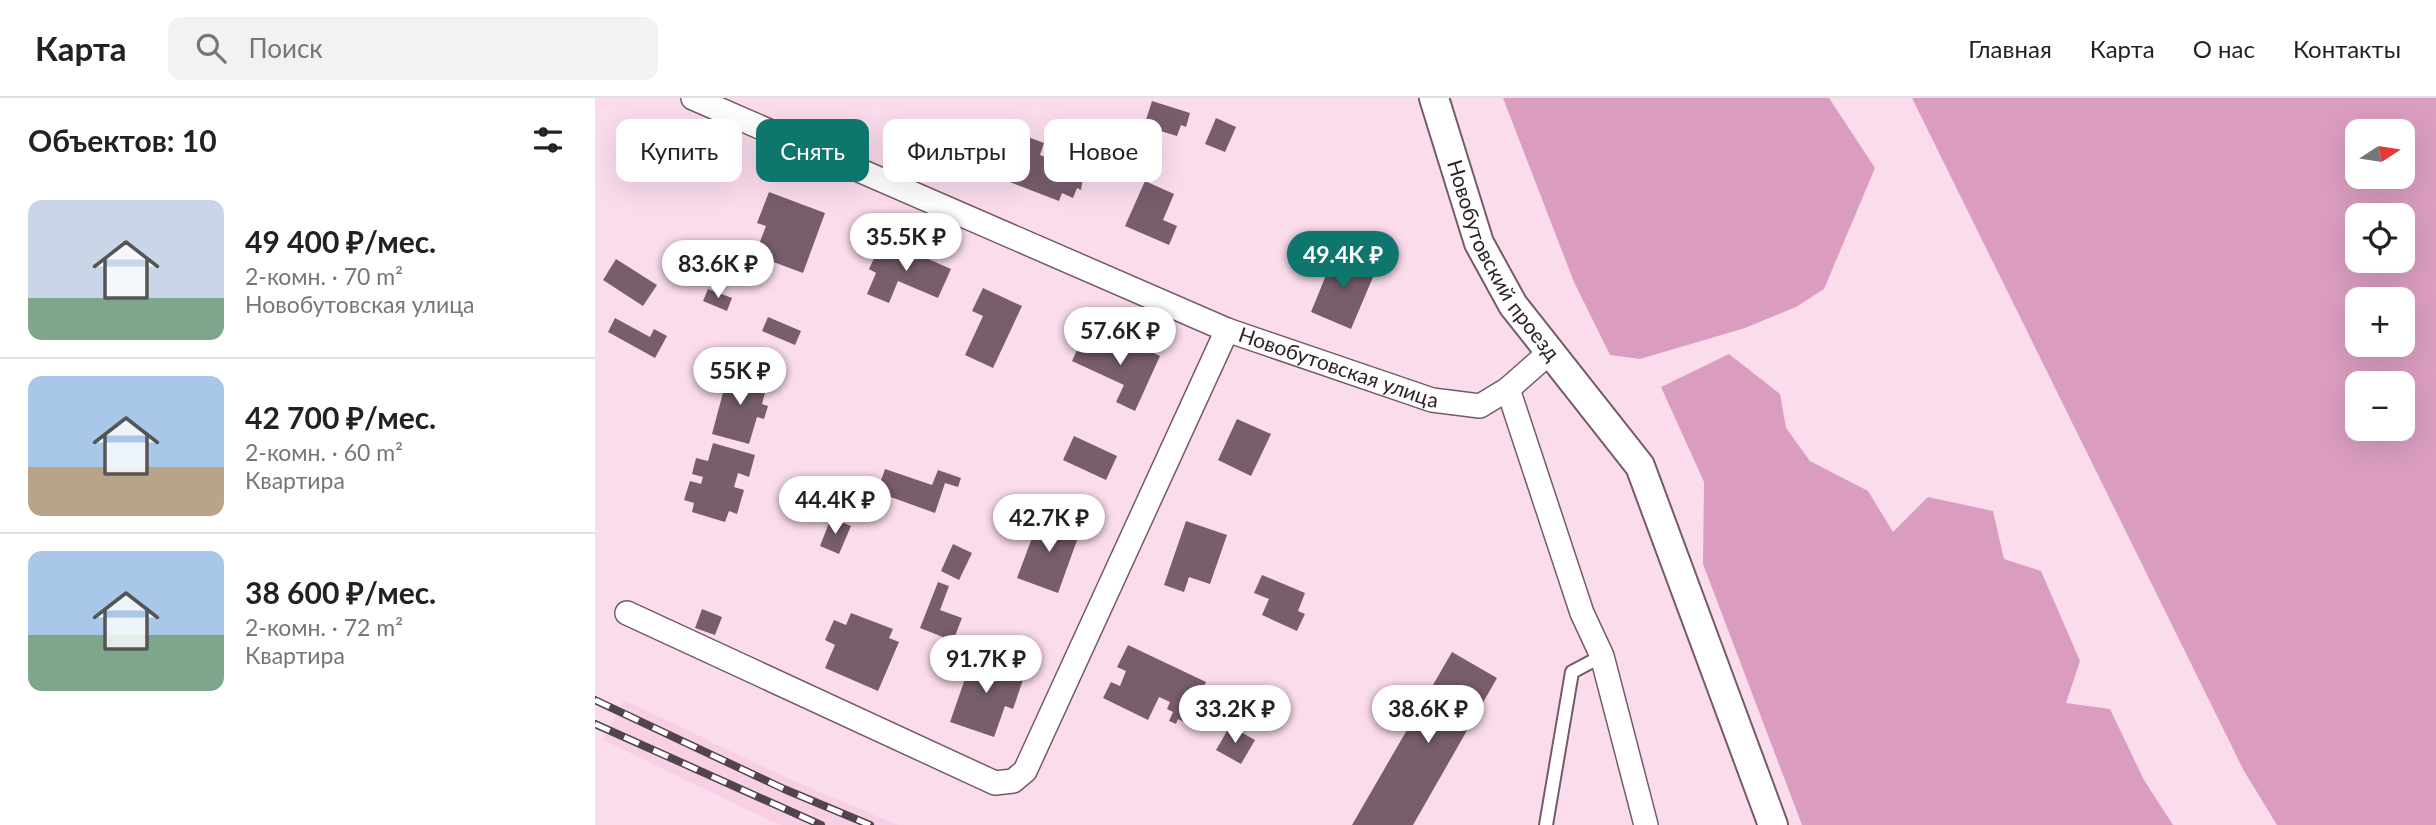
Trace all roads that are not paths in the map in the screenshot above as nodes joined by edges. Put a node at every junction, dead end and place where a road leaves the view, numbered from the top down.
1 (693, 98) edge
2 (1434, 98) edge
3 (1227, 330) junction
4 (1551, 352) junction
5 (1508, 388) junction
6 (627, 613) dead end
7 (1602, 656) junction
8 (1546, 825) edge
9 (1646, 825) edge
10 (1773, 825) edge

1 - 3 street, Новобутовская улица
2 - 4 street, Новобутовский проезд
3 - 5 street, Новобутовская улица
3 - 6 street
4 - 5 street, Новобутовская улица
4 - 10 street, Новобутовский проезд
5 - 7 street
7 - 8 lane
7 - 9 street

